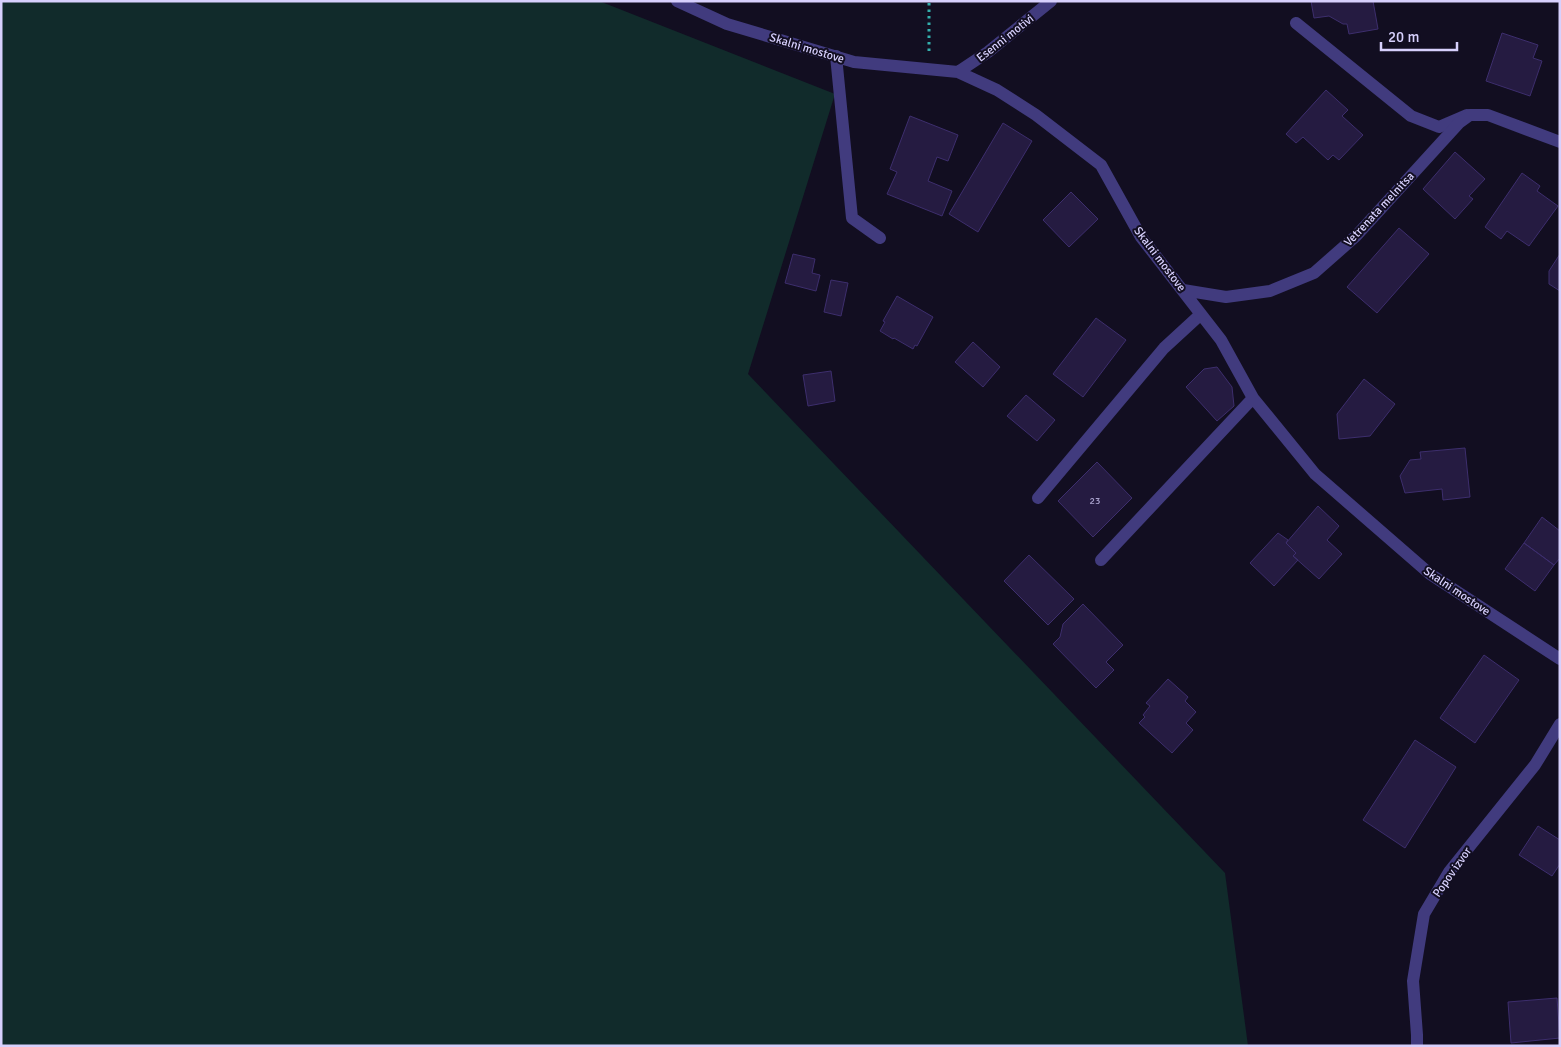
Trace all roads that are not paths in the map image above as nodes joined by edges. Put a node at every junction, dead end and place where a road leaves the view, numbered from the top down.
1 (677, 1) edge
2 (1051, 1) edge
3 (1296, 23) dead end
4 (836, 56) junction
5 (958, 72) junction
6 (1470, 114) junction
7 (1560, 142) edge
8 (880, 238) dead end
9 (1183, 290) junction
10 (1201, 314) junction
11 (1253, 398) junction
12 (1038, 498) dead end
13 (1101, 560) dead end
14 (1560, 659) edge
15 (1560, 724) edge
16 (1417, 1046) edge

1 - 4 street, Skalni mostove
2 - 5 street, Esenni motivi
3 - 6 street
4 - 5 street, Skalni mostove
4 - 8 street
5 - 9 street, Skalni mostove
6 - 7 street
6 - 9 street, Vetrenata melnitsa
9 - 10 street, Skalni mostove
10 - 11 street, Skalni mostove
10 - 12 street
11 - 13 street
11 - 14 street, Skalni mostove
15 - 16 street, Popov izvor

